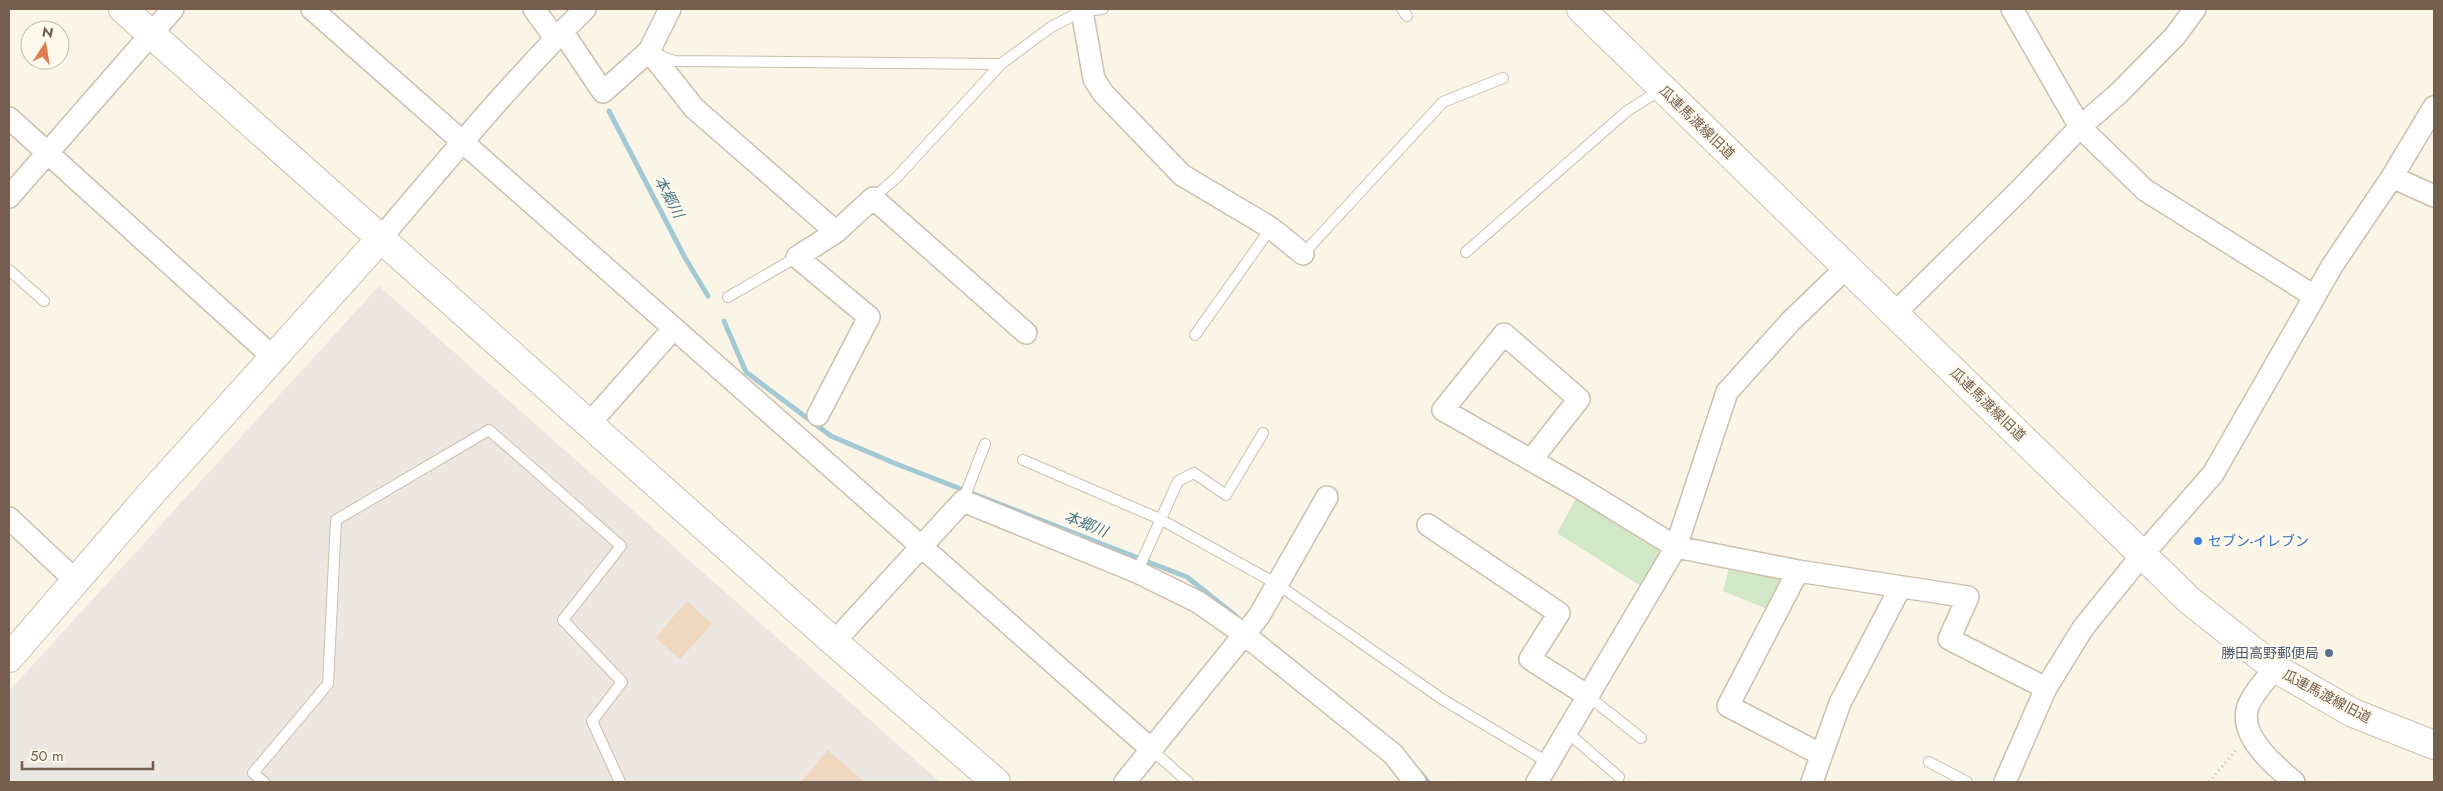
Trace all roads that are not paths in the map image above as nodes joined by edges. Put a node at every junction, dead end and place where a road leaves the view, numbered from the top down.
1 (123, 9) edge
2 (173, 9) edge
3 (312, 9) edge
4 (534, 9) edge
5 (585, 9) edge
6 (670, 9) edge
7 (2012, 9) edge
8 (2195, 9) edge
9 (1092, 10) edge
10 (1591, 14) edge
11 (152, 34) junction
12 (558, 34) junction
13 (649, 51) junction
14 (1001, 64) junction
15 (1503, 78) dead end
16 (1663, 88) junction
17 (2434, 107) edge
18 (9, 118) edge
19 (2080, 127) junction
20 (462, 141) junction
21 (47, 153) junction
22 (2392, 177) junction
23 (2434, 196) edge
24 (9, 197) edge
25 (873, 198) junction
26 (1271, 228) junction
27 (836, 232) junction
28 (381, 238) junction
29 (1466, 252) dead end
30 (1303, 254) joint
31 (797, 257) junction
32 (1847, 267) junction
33 (9, 270) edge
34 (2314, 296) junction
35 (728, 297) dead end
36 (44, 301) dead end
37 (1894, 314) junction
38 (673, 329) junction
39 (1026, 333) dead end
40 (1195, 335) dead end
41 (274, 358) junction
42 (818, 415) dead end
43 (590, 423) junction
44 (1264, 433) dead end
45 (985, 444) dead end
46 (1023, 460) dead end
47 (1531, 460) junction
48 (1327, 496) dead end
49 (963, 501) junction
50 (9, 518) edge
51 (1160, 519) junction
52 (1428, 526) dead end
53 (920, 546) junction
54 (1676, 547) junction
55 (2142, 555) junction
56 (1798, 571) junction
57 (1137, 572) junction
58 (76, 581) junction
59 (1277, 584) junction
60 (1900, 588) junction
61 (1245, 635) junction
62 (834, 642) junction
63 (9, 658) edge
64 (2275, 668) junction
65 (2046, 688) junction
66 (1588, 696) junction
67 (1567, 732) junction
68 (1641, 738) dead end
69 (2434, 744) edge
70 (1152, 750) junction
71 (1820, 754) junction
72 (1929, 762) dead end
73 (1549, 763) junction
74 (1618, 777) dead end
75 (264, 782) edge
76 (620, 782) edge
77 (996, 782) edge
78 (1125, 782) edge
79 (1188, 782) edge
80 (1415, 782) edge
81 (1537, 782) edge
82 (1812, 782) edge
83 (1967, 782) edge
84 (2005, 782) edge
85 (2294, 782) edge

1 - 11 street
2 - 11 street
3 - 20 street
4 - 12 street
5 - 12 street
6 - 13 street
7 - 19 street
8 - 19 street
9 - 14 lane
9 - 26 street
10 - 16 street, 瓜連馬渡線旧道
11 - 21 street
11 - 28 street
12 - 13 street
12 - 20 street
13 - 14 lane
13 - 27 street
14 - 25 lane
15 - 30 lane
16 - 29 lane
16 - 32 street, 瓜連馬渡線旧道
17 - 22 street
18 - 21 street
19 - 34 street
19 - 37 street
20 - 28 street
20 - 38 street
21 - 24 street
21 - 41 street
22 - 23 street
22 - 34 street
25 - 27 street
25 - 39 street
26 - 30 street
26 - 40 lane
27 - 31 street
28 - 41 street
28 - 43 street
31 - 35 lane
31 - 42 street
32 - 37 street, 瓜連馬渡線旧道
32 - 54 street
33 - 36 lane
34 - 55 street
37 - 55 street, 瓜連馬渡線旧道
38 - 43 street
38 - 53 street
41 - 58 street
43 - 62 street
44 - 51 lane
45 - 49 lane
46 - 51 lane
47 - 47 street
47 - 54 street
48 - 59 street
49 - 53 street
49 - 57 street
50 - 58 street
51 - 57 lane
51 - 59 lane
52 - 66 street
53 - 62 street
53 - 70 street
54 - 56 street
54 - 66 street
55 - 64 street, 瓜連馬渡線旧道
55 - 65 street
56 - 60 street
56 - 71 street
57 - 61 street
58 - 63 street
59 - 61 street
59 - 73 lane
60 - 65 street
60 - 71 street
61 - 70 street
61 - 80 street
62 - 77 street
64 - 69 street, 瓜連馬渡線旧道
64 - 85 street
65 - 84 street
66 - 67 street
66 - 68 lane
67 - 73 street
67 - 74 lane
70 - 78 street
70 - 79 lane
71 - 82 street
72 - 83 lane
73 - 81 street
75 - 76 lane

